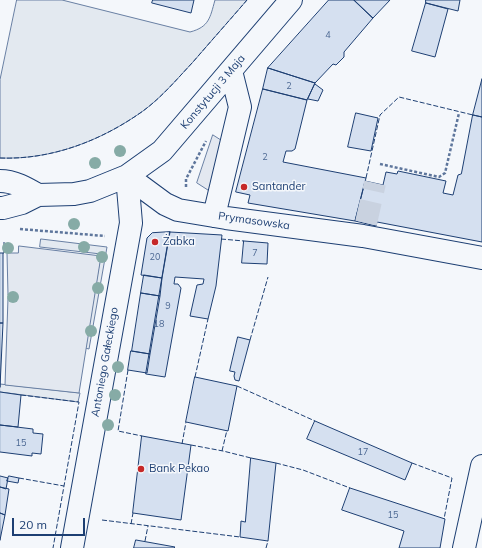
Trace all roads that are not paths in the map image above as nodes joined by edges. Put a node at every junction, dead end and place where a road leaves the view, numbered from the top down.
1 (291, 0) edge
2 (231, 71) junction
3 (127, 176) junction
4 (0, 181) edge
5 (38, 194) junction
6 (0, 208) edge
7 (214, 216) junction
8 (482, 258) edge
9 (482, 466) edge
10 (72, 548) edge
11 (464, 548) edge

1 - 2 street, Konstytucji 3 Maja
2 - 3 street, Konstytucji 3 Maja
2 - 7 street
3 - 5 street
3 - 7 street, Prymasowska
3 - 10 street, Antoniego Gałeckiego
4 - 5 street
5 - 6 street
7 - 8 street, Prymasowska
9 - 11 street

